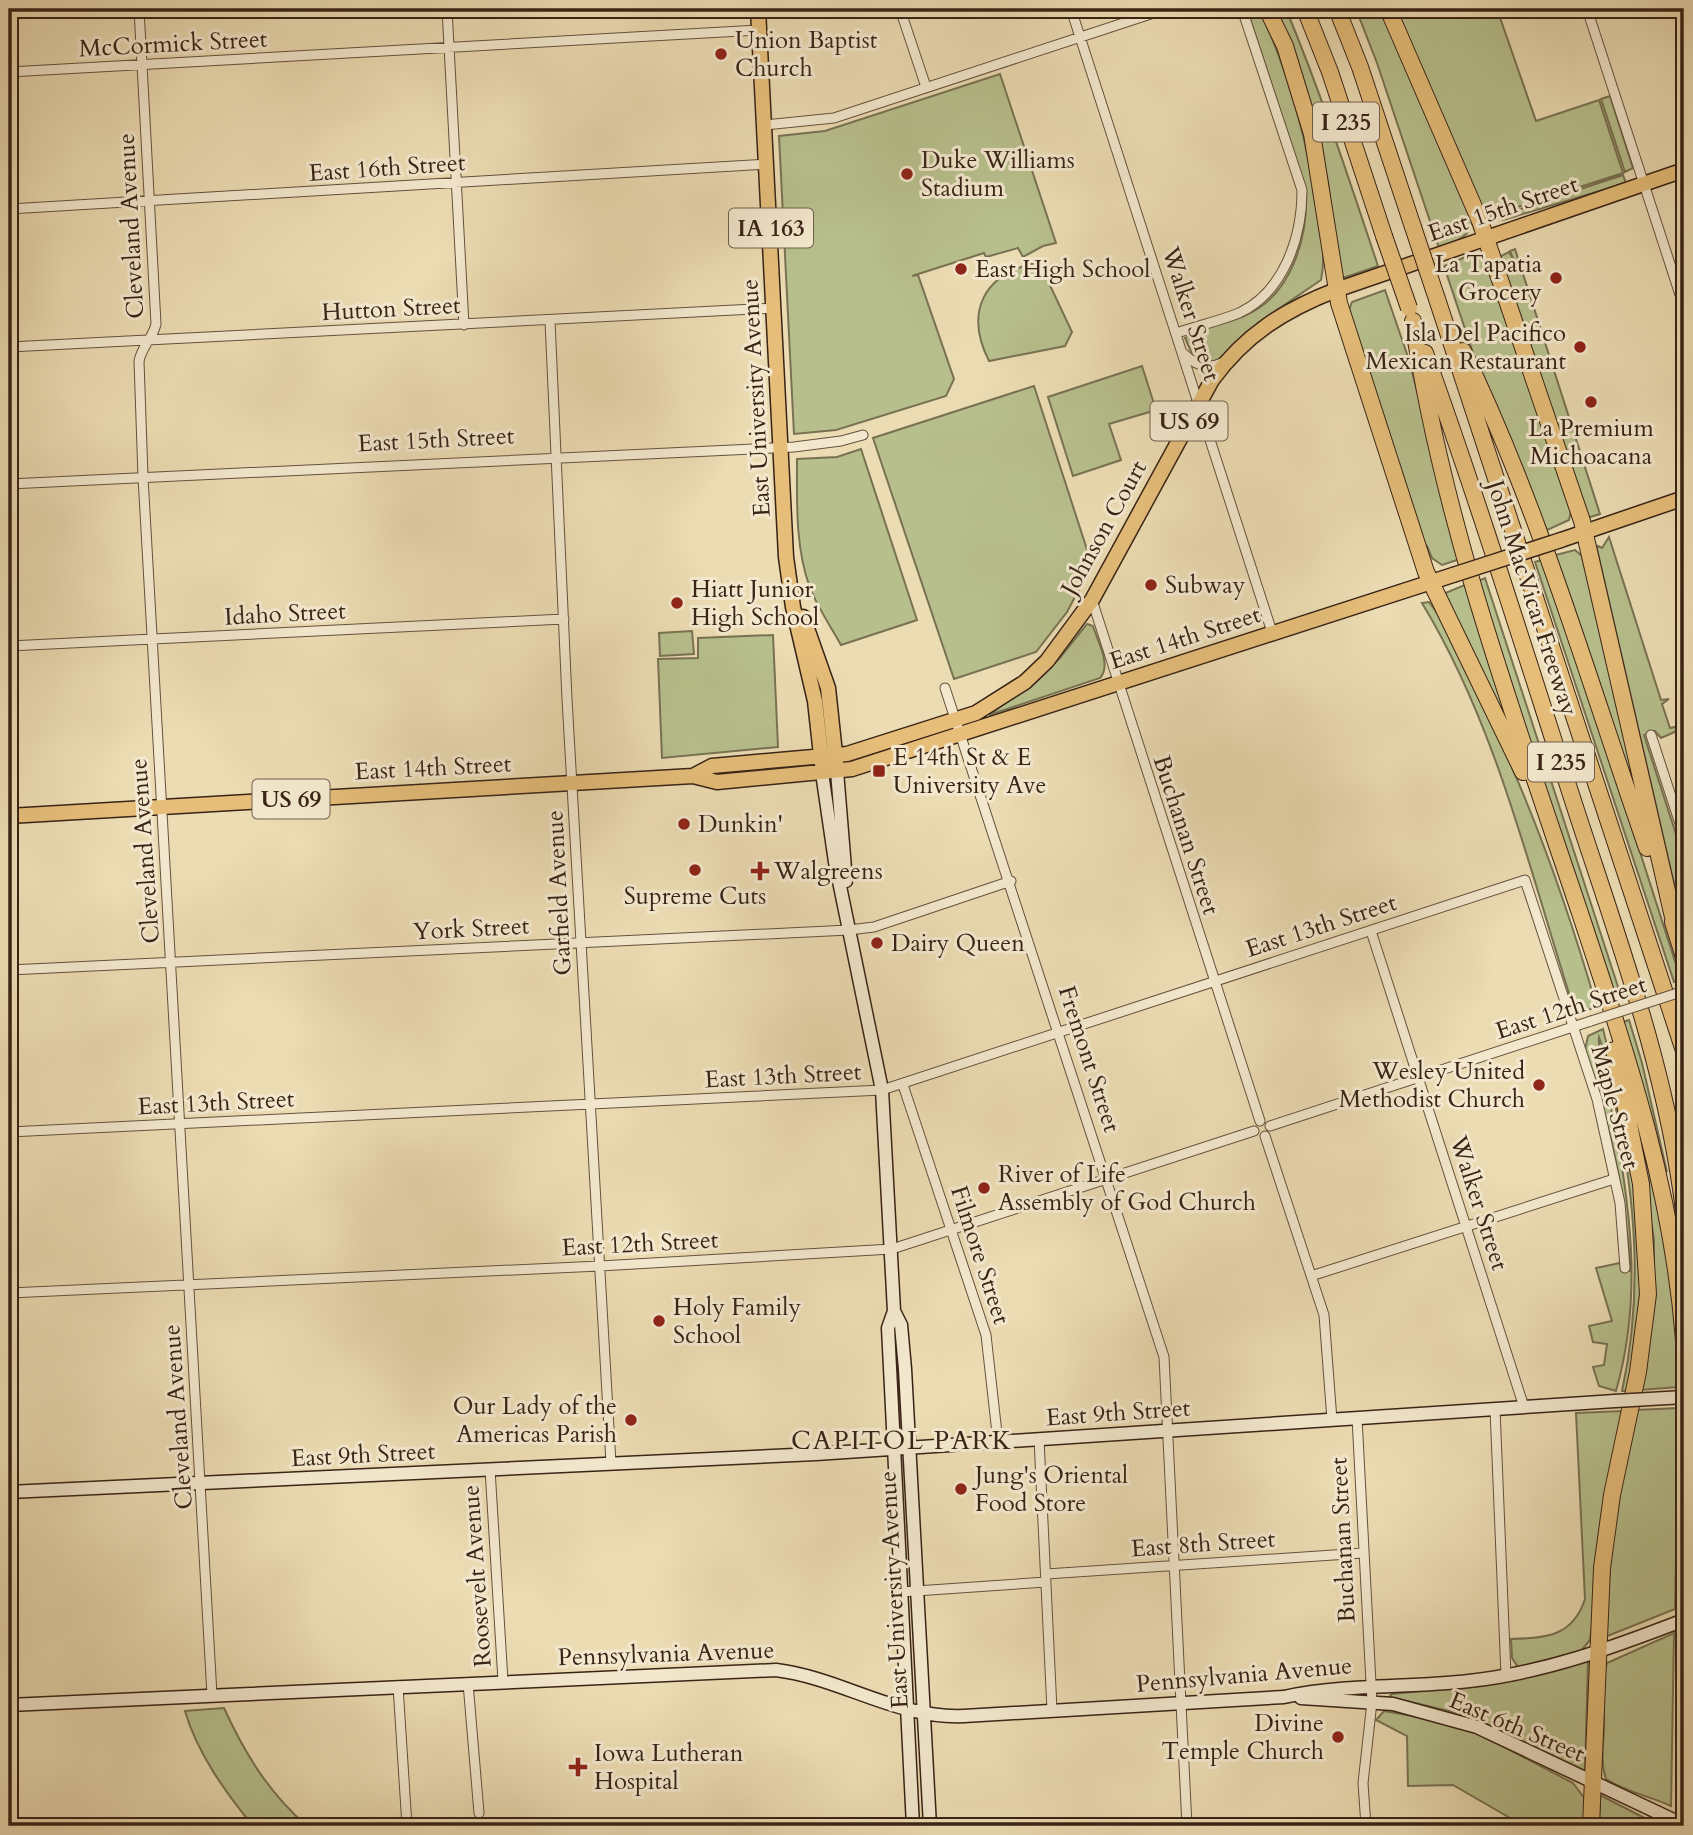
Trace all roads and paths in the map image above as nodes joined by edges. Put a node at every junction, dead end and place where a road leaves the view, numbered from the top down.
1 (139, 9) edge
2 (447, 9) edge
3 (758, 9) edge
4 (900, 9) edge
5 (1071, 9) edge
6 (1166, 9) edge
7 (1242, 9) edge
8 (1267, 9) edge
9 (1305, 9) edge
10 (1336, 9) edge
11 (1388, 9) edge
12 (1587, 9) edge
13 (760, 30) junction
14 (1080, 36) junction
15 (449, 47) junction
16 (142, 65) junction
17 (9, 72) edge
18 (926, 87) junction
19 (765, 125) junction
20 (767, 164) junction
21 (1684, 170) edge
22 (456, 183) junction
23 (1644, 185) junction
24 (150, 200) junction
25 (9, 209) edge
26 (1486, 238) junction
27 (1336, 290) junction
28 (1437, 299) junction
29 (1684, 307) edge
30 (775, 308) junction
31 (1411, 314) junction
32 (550, 321) junction
33 (464, 325) junction
34 (1177, 333) junction
35 (148, 340) junction
36 (9, 347) edge
37 (1184, 354) junction
38 (1226, 361) junction
39 (1199, 402) junction
40 (863, 435) dead end
41 (780, 447) junction
42 (555, 457) junction
43 (143, 477) junction
44 (9, 484) edge
45 (1684, 498) edge
46 (1585, 531) junction
47 (1430, 583) junction
48 (1092, 600) junction
49 (564, 620) junction
50 (1272, 632) junction
51 (151, 640) junction
52 (9, 646) edge
53 (1117, 685) junction
54 (945, 688) dead end
55 (958, 727) junction
56 (1651, 735) dead end
57 (829, 755) junction
58 (830, 772) junction
59 (693, 776) junction
60 (572, 783) junction
61 (163, 807) junction
62 (9, 816) edge
63 (1684, 836) edge
64 (1563, 864) junction
65 (1525, 880) joint
66 (1011, 881) junction
67 (849, 930) junction
68 (1676, 930) junction
69 (1371, 931) junction
70 (581, 944) junction
71 (1590, 946) junction
72 (1684, 957) edge
73 (172, 962) junction
74 (9, 970) edge
75 (1214, 981) junction
76 (1684, 991) edge
77 (1573, 1027) junction
78 (1060, 1034) junction
79 (1684, 1051) edge
80 (1419, 1078) junction
81 (902, 1085) junction
82 (882, 1090) junction
83 (591, 1105) junction
84 (1260, 1121) junction
85 (179, 1124) junction
86 (1270, 1126) junction
87 (1254, 1130) junction
88 (9, 1132) edge
89 (1265, 1136) junction
90 (1108, 1179) junction
91 (1614, 1179) junction
92 (1684, 1211) edge
93 (1466, 1227) junction
94 (952, 1230) junction
95 (892, 1249) junction
96 (600, 1266) junction
97 (1625, 1268) dead end
98 (1311, 1276) junction
99 (189, 1285) junction
100 (9, 1293) edge
101 (894, 1311) junction
102 (1684, 1340) edge
103 (1684, 1397) edge
104 (1524, 1407) junction
105 (1495, 1409) junction
106 (1357, 1418) junction
107 (1332, 1420) junction
108 (1167, 1431) junction
109 (1039, 1439) junction
110 (998, 1442) junction
111 (909, 1447) junction
112 (894, 1448) junction
113 (611, 1463) junction
114 (490, 1469) junction
115 (202, 1483) junction
116 (9, 1492) edge
117 (1363, 1553) junction
118 (1174, 1566) junction
119 (1046, 1578) junction
120 (917, 1591) junction
121 (901, 1592) junction
122 (1684, 1620) edge
123 (1596, 1652) junction
124 (1506, 1676) junction
125 (503, 1681) junction
126 (468, 1683) junction
127 (398, 1686) junction
128 (1369, 1686) junction
129 (212, 1695) junction
130 (1284, 1697) junction
131 (1373, 1702) junction
132 (1180, 1703) junction
133 (9, 1705) edge
134 (1052, 1710) junction
135 (908, 1712) junction
136 (923, 1715) junction
137 (1592, 1782) junction
138 (479, 1813) dead end
139 (1684, 1825) edge
140 (407, 1826) edge
141 (914, 1826) edge
142 (930, 1826) edge
143 (1187, 1826) edge
144 (1366, 1826) edge
145 (1591, 1826) edge

1 - 16 street, Cleveland Avenue
2 - 15 street
3 - 13 main road, East University Avenue / IA 163
4 - 18 street
5 - 14 street, Walker Street
6 - 14 street
7 - 34 street
8 - 27 highway
9 - 31 highway, John MacVicar Freeway / I 235, bridge
10 - 28 highway, John MacVicar Freeway / I 235, bridge
11 - 26 highway
12 - 23 street
13 - 15 street, McCormick Street
13 - 19 main road, East University Avenue / IA 163
14 - 18 street
14 - 34 street, Walker Street
15 - 16 street, McCormick Street
15 - 22 street
16 - 17 street, McCormick Street
16 - 24 street, Cleveland Avenue
18 - 19 street
19 - 20 main road, East University Avenue / IA 163
20 - 22 street, East 16th Street
20 - 30 main road, East University Avenue / IA 163
21 - 23 main road, East 15th Street / US 69
22 - 24 street, East 16th Street
22 - 33 street
23 - 26 main road, East 15th Street / US 69
23 - 29 street
24 - 25 street, East 16th Street
24 - 35 street, Cleveland Avenue
26 - 27 main road, East 15th Street / US 69
26 - 46 highway
27 - 38 main road, Johnson Court / US 69
27 - 47 highway
28 - 68 highway
28 - 79 highway, John MacVicar Freeway / I 235
30 - 32 street, Hutton Street
30 - 41 main road, East University Avenue / IA 163
31 - 64 highway
31 - 92 highway, John MacVicar Freeway / I 235
32 - 33 street, Hutton Street
32 - 42 street, Garfield Avenue
33 - 35 street, Hutton Street
34 - 37 street, Walker Street
35 - 36 street, Hutton Street
35 - 43 street, Cleveland Avenue
37 - 38 street
37 - 39 street, Walker Street
38 - 39 main road, Johnson Court / US 69
39 - 48 main road, Johnson Court / US 69
39 - 50 street, Walker Street
40 - 41 street, East 15th Street
41 - 42 street, East 15th Street
41 - 57 main road, East University Avenue / IA 163
42 - 43 street, East 15th Street
42 - 49 street, Garfield Avenue
43 - 44 street, East 15th Street
43 - 51 street, Cleveland Avenue
45 - 46 main road, East 14th Street / US 69
46 - 47 main road, East 14th Street / US 69, bridge
46 - 68 highway
47 - 50 main road, East 14th Street / US 69
47 - 64 highway
48 - 53 street, Buchanan Street
48 - 55 main road, Johnson Court / US 69
49 - 51 street, Idaho Street
49 - 60 street, Garfield Avenue
50 - 53 main road, East 14th Street / US 69
51 - 52 street, Idaho Street
51 - 61 street, Cleveland Avenue
53 - 55 main road, East 14th Street / US 69
53 - 75 street, Buchanan Street
54 - 55 street, Fremont Street
55 - 57 main road, East 14th Street / US 69
55 - 58 main road, East 14th Street / US 69
55 - 66 street, Fremont Street
56 - 63 street
57 - 58 main road, East University Avenue / IA 163
57 - 59 main road, East 14th Street / US 69
58 - 59 main road, East 14th Street / US 69
58 - 67 main road, East University Avenue
59 - 60 main road, East 14th Street / US 69
60 - 61 main road, East 14th Street / US 69
60 - 70 street, Garfield Avenue
61 - 62 main road, East 14th Street / US 69
61 - 73 street, Cleveland Avenue
64 - 71 highway
65 - 69 street, East 13th Street
65 - 77 street, Maple Street
66 - 67 street, York Street
66 - 78 street, Fremont Street
67 - 70 street, York Street
67 - 82 main road, East University Avenue
68 - 72 highway
69 - 75 street, East 13th Street
69 - 80 street, Walker Street
70 - 73 street, York Street
70 - 83 street, Garfield Avenue
71 - 102 highway
71 - 123 highway
73 - 74 street, York Street
73 - 85 street, Cleveland Avenue
75 - 78 street, East 13th Street
75 - 84 street, Buchanan Street
76 - 77 street, East 12th Street, bridge
77 - 80 street, East 12th Street
77 - 91 street, Maple Street
78 - 81 street, East 13th Street
78 - 90 street, Fremont Street
80 - 86 street, East 12th Street
80 - 93 street, Walker Street
81 - 82 street, East 13th Street
81 - 94 street, Filmore Street
82 - 83 street, East 13th Street
82 - 95 main road, East University Avenue
83 - 85 street, East 13th Street
83 - 96 street, Garfield Avenue
84 - 86 street
84 - 87 street
85 - 88 street, East 13th Street
85 - 99 street, Cleveland Avenue
86 - 89 street
87 - 89 street
87 - 90 street, East 12th Street
89 - 98 street
90 - 94 street, East 12th Street
90 - 108 street, Fremont Street
91 - 93 street
91 - 97 street, Maple Street
93 - 98 street
93 - 104 street, Walker Street
94 - 95 street, East 12th Street
94 - 110 street, Filmore Street
95 - 96 street, East 12th Street
95 - 101 main road, East University Avenue
96 - 99 street, East 12th Street
96 - 113 street, Garfield Avenue
98 - 107 street
99 - 100 street, East 12th Street
99 - 115 street, Cleveland Avenue
101 - 111 main road, East University Avenue
101 - 112 main road, East University Avenue
103 - 104 main road, East 9th Street, bridge
104 - 105 main road, East 9th Street
105 - 106 main road, East 9th Street
105 - 124 street
106 - 107 main road, East 9th Street
106 - 117 street, Buchanan Street
107 - 108 main road, East 9th Street
108 - 109 main road, East 9th Street
108 - 118 street, Fremont Street
109 - 110 main road, East 9th Street
109 - 119 street
110 - 111 main road, East 9th Street
111 - 112 main road, East 9th Street
111 - 120 main road, East University Avenue
112 - 113 main road, East 9th Street
112 - 121 main road, East University Avenue
113 - 114 main road, East 9th Street
114 - 115 main road, East 9th Street
114 - 125 street, Roosevelt Avenue
115 - 116 main road, East 9th Street
115 - 129 street, Cleveland Avenue
117 - 118 street, East 8th Street
117 - 128 street, Buchanan Street
118 - 119 street, East 8th Street
118 - 132 street, Fremont Street
119 - 120 street, East 8th Street
119 - 134 street
120 - 121 street, East 8th Street
120 - 136 main road, East University Avenue
121 - 135 main road, East University Avenue
122 - 123 main road, Pennsylvania Avenue
123 - 124 main road, Pennsylvania Avenue
123 - 137 highway
124 - 128 main road, Pennsylvania Avenue
125 - 126 main road, Pennsylvania Avenue
125 - 135 main road, Pennsylvania Avenue
126 - 127 main road, Pennsylvania Avenue
126 - 138 street
127 - 129 main road, Pennsylvania Avenue
127 - 140 street
128 - 130 main road, Pennsylvania Avenue
128 - 131 street, Buchanan Street
129 - 133 main road, Pennsylvania Avenue
130 - 131 main road, East 6th Street
130 - 132 main road, Pennsylvania Avenue
131 - 137 main road, East 6th Street
131 - 144 street, Buchanan Street
132 - 134 main road, Pennsylvania Avenue
132 - 143 street, Fremont Street
134 - 136 main road, Pennsylvania Avenue
135 - 136 main road, Pennsylvania Avenue
135 - 141 main road, East University Avenue
136 - 142 main road, East University Avenue
137 - 139 main road, East 6th Street
137 - 145 highway

